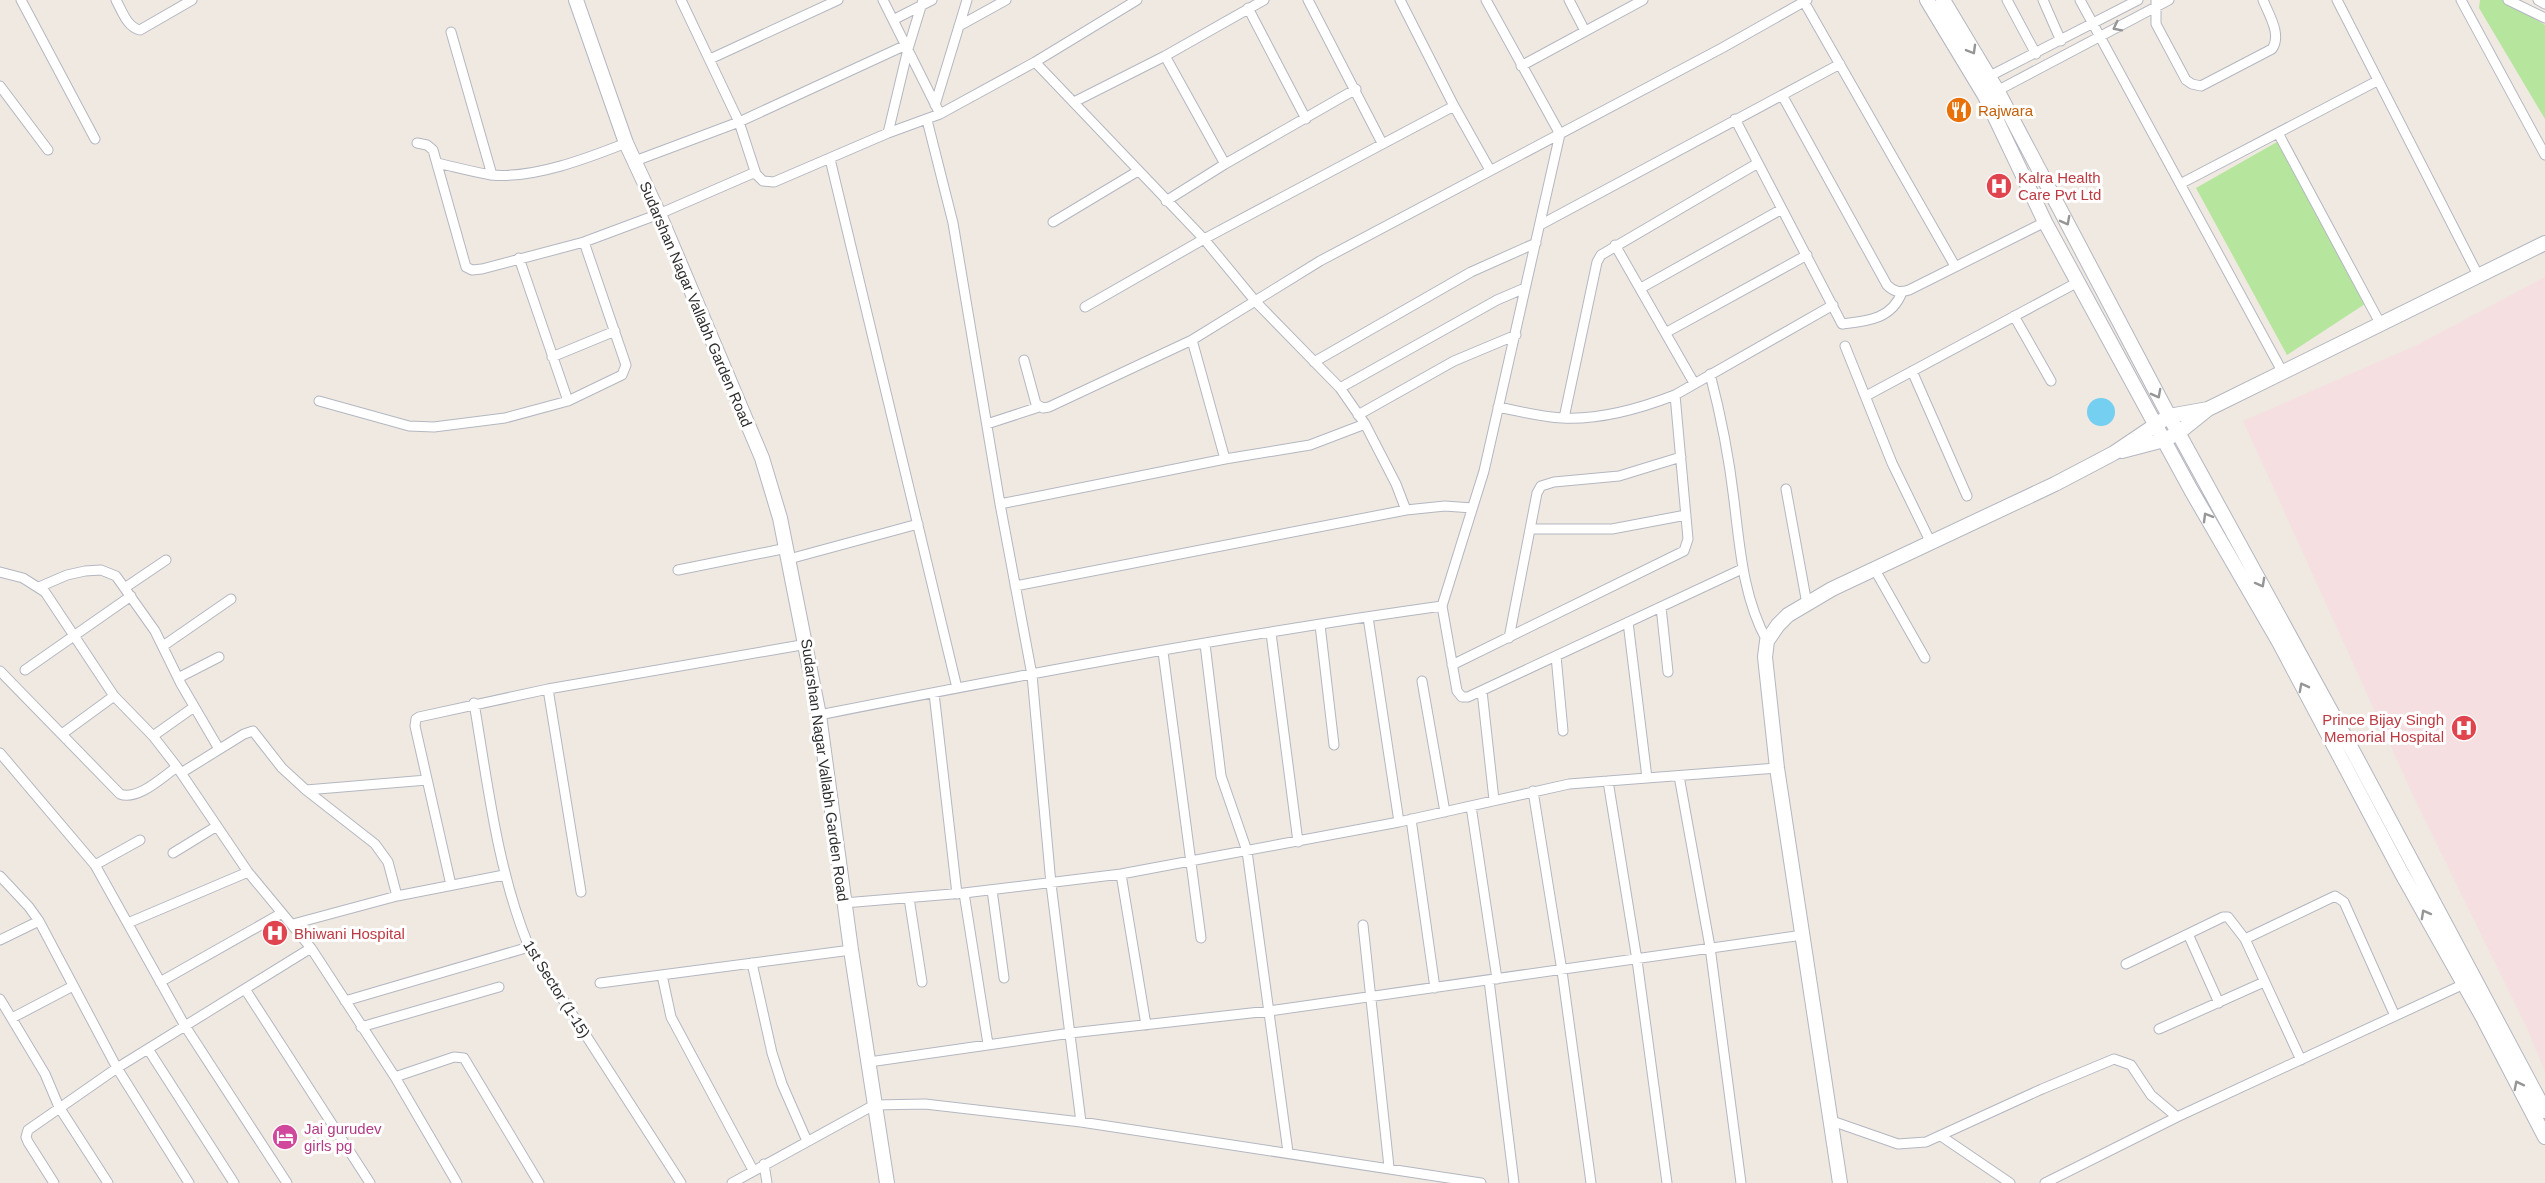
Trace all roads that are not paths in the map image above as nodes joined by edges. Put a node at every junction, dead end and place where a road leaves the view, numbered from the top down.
1 (21, 0) edge
2 (116, 0) edge
3 (192, 0) edge
4 (576, 0) edge
5 (681, 0) edge
6 (838, 0) edge
7 (883, 0) edge
8 (932, 0) edge
9 (967, 0) edge
10 (1006, 0) edge
11 (1137, 0) edge
12 (1264, 0) edge
13 (1308, 0) edge
14 (1400, 0) edge
15 (1486, 0) edge
16 (1569, 0) edge
17 (1642, 0) edge
18 (1927, 0) edge
19 (1943, 0) edge
20 (2007, 0) edge
21 (2043, 0) edge
22 (2080, 0) edge
23 (2138, 0) edge
24 (2169, 0) edge
25 (2263, 0) edge
26 (2337, 0) edge
27 (2461, 0) edge
28 (2508, 0) edge
29 (2538, 0) edge
30 (1804, 1) edge
31 (923, 2) edge
32 (2156, 3) edge
33 (2545, 3) edge
34 (1625, 4) edge
35 (1248, 8) junction
36 (2545, 18) edge
37 (893, 20) junction
38 (2093, 25) junction
39 (959, 26) junction
40 (1585, 31) junction
41 (451, 32) dead end
42 (2099, 36) junction
43 (2061, 41) junction
44 (907, 47) junction
45 (2036, 54) junction
46 (1165, 56) junction
47 (710, 59) junction
48 (1035, 62) junction
49 (1840, 64) junction
50 (1521, 66) junction
51 (1982, 80) junction
52 (2377, 81) junction
53 (0, 86) edge
54 (1356, 89) junction
55 (1991, 93) junction
56 (1782, 95) junction
57 (1074, 102) junction
58 (935, 105) junction
59 (1454, 106) junction
60 (940, 114) junction
61 (1306, 118) junction
62 (1735, 119) junction
63 (927, 120) junction
64 (739, 122) junction
65 (888, 133) junction
66 (2278, 133) junction
67 (1560, 134) junction
68 (95, 139) dead end
69 (417, 143) dead end
70 (626, 143) junction
71 (1382, 143) junction
72 (48, 150) dead end
73 (2545, 155) edge
74 (830, 159) junction
75 (635, 161) junction
76 (437, 163) junction
77 (1758, 163) junction
78 (1225, 164) junction
79 (1490, 170) junction
80 (1138, 171) junction
81 (756, 174) junction
82 (492, 175) junction
83 (2182, 183) junction
84 (1166, 201) junction
85 (1782, 209) junction
86 (659, 214) junction
87 (1053, 222) dead end
88 (2045, 222) junction
89 (1540, 225) junction
90 (1204, 239) junction
91 (584, 242) junction
92 (1536, 243) junction
93 (2545, 243) edge
94 (1616, 245) junction
95 (1806, 255) junction
96 (519, 258) junction
97 (1955, 266) junction
98 (2478, 275) junction
99 (2078, 282) junction
100 (1525, 288) junction
101 (1641, 288) junction
102 (1902, 292) junction
103 (1256, 302) junction
104 (1833, 305) junction
105 (1085, 307) dead end
106 (2014, 316) junction
107 (2380, 323) junction
108 (615, 331) junction
109 (1667, 332) junction
110 (1516, 335) junction
111 (1192, 340) junction
112 (1845, 346) dead end
113 (552, 357) junction
114 (1024, 360) dead end
115 (1314, 362) junction
116 (1912, 371) junction
117 (2282, 371) junction
118 (1710, 374) junction
119 (2051, 381) dead end
120 (1695, 383) junction
121 (1340, 388) junction
122 (1675, 395) junction
123 (1866, 396) junction
124 (319, 401) dead end
125 (568, 401) junction
126 (1039, 407) junction
127 (1498, 407) junction
128 (2208, 409) junction
129 (1358, 415) junction
130 (2169, 416) junction
131 (1564, 418) junction
132 (987, 424) junction
133 (1365, 424) junction
134 (2155, 424) junction
135 (2178, 433) junction
136 (2164, 441) junction
137 (2114, 453) junction
138 (1681, 457) junction
139 (1225, 459) junction
140 (1786, 489) dead end
141 (1967, 496) dead end
142 (1000, 504) junction
143 (1472, 508) junction
144 (1406, 510) junction
145 (1686, 515) junction
146 (918, 524) junction
147 (1530, 529) junction
148 (1931, 543) junction
149 (788, 553) junction
150 (166, 560) dead end
151 (1742, 568) junction
152 (678, 570) dead end
153 (1875, 570) junction
154 (0, 572) edge
155 (1015, 586) junction
156 (39, 587) junction
157 (126, 587) junction
158 (131, 596) junction
159 (231, 600) dead end
160 (1807, 603) junction
161 (1442, 606) junction
162 (1661, 607) junction
163 (1368, 617) junction
164 (1629, 622) junction
165 (1320, 625) junction
166 (1271, 633) junction
167 (75, 635) junction
168 (1509, 638) junction
169 (1767, 641) junction
170 (807, 644) junction
171 (1205, 644) junction
172 (163, 646) junction
173 (1162, 652) junction
174 (1556, 656) junction
175 (219, 657) dead end
176 (1925, 658) dead end
177 (1452, 665) junction
178 (25, 670) dead end
179 (0, 671) edge
180 (1668, 672) dead end
181 (1032, 675) junction
182 (178, 678) junction
183 (1422, 681) dead end
184 (548, 688) junction
185 (957, 688) junction
186 (1482, 691) junction
187 (934, 693) junction
188 (114, 696) junction
189 (474, 703) junction
190 (194, 707) junction
191 (819, 716) junction
192 (1563, 731) dead end
193 (62, 734) junction
194 (153, 736) junction
195 (1334, 745) dead end
196 (219, 749) junction
197 (0, 753) edge
198 (1777, 768) junction
199 (179, 770) junction
200 (1679, 776) junction
201 (1647, 778) junction
202 (427, 780) junction
203 (1608, 781) junction
204 (306, 790) junction
205 (1533, 791) junction
206 (1494, 800) junction
207 (1470, 806) junction
208 (1445, 812) junction
209 (1411, 819) junction
210 (1399, 822) junction
211 (217, 826) junction
212 (140, 840) dead end
213 (1298, 842) junction
214 (1247, 851) junction
215 (173, 853) dead end
216 (1191, 861) junction
217 (95, 865) junction
218 (248, 872) junction
219 (504, 874) junction
220 (1121, 874) junction
221 (0, 876) edge
222 (1052, 884) junction
223 (451, 885) junction
224 (992, 890) junction
225 (581, 892) dead end
226 (960, 893) junction
227 (397, 896) junction
228 (909, 898) junction
229 (844, 903) junction
230 (282, 913) junction
231 (39, 921) junction
232 (128, 922) junction
233 (293, 924) junction
234 (1363, 926) dead end
235 (2188, 934) junction
236 (1803, 935) junction
237 (1201, 938) dead end
238 (2245, 939) junction
239 (0, 940) edge
240 (529, 947) junction
241 (1710, 947) junction
242 (311, 948) junction
243 (850, 950) junction
244 (1637, 960) junction
245 (752, 963) junction
246 (2126, 964) dead end
247 (1562, 971) junction
248 (662, 975) junction
249 (1004, 978) dead end
250 (1493, 980) junction
251 (160, 982) junction
252 (922, 982) dead end
253 (2265, 982) junction
254 (600, 983) dead end
255 (2464, 984) junction
256 (73, 986) junction
257 (499, 987) dead end
258 (1435, 988) junction
259 (246, 989) junction
260 (1372, 996) junction
261 (1, 1001) edge
262 (345, 1001) junction
263 (2218, 1003) junction
264 (1269, 1011) junction
265 (2395, 1016) junction
266 (12, 1018) junction
267 (1146, 1024) junction
268 (185, 1026) junction
269 (361, 1027) junction
270 (2159, 1029) dead end
271 (1071, 1033) junction
272 (988, 1044) junction
273 (148, 1049) junction
274 (2301, 1059) junction
275 (869, 1062) junction
276 (117, 1068) junction
277 (395, 1077) junction
278 (874, 1105) junction
279 (60, 1107) junction
280 (2545, 1111) edge
281 (2177, 1118) junction
282 (1832, 1121) junction
283 (1081, 1122) junction
284 (1941, 1137) junction
285 (2545, 1137) edge
286 (807, 1141) junction
287 (1288, 1152) junction
288 (764, 1164) junction
289 (1389, 1167) junction
290 (753, 1170) junction
291 (54, 1183) edge
292 (108, 1183) edge
293 (189, 1183) edge
294 (234, 1183) edge
295 (287, 1183) edge
296 (369, 1183) edge
297 (457, 1183) edge
298 (539, 1183) edge
299 (681, 1183) edge
300 (732, 1183) edge
301 (767, 1183) edge
302 (887, 1183) edge
303 (1481, 1183) edge
304 (1514, 1183) edge
305 (1591, 1183) edge
306 (1667, 1183) edge
307 (1741, 1183) edge
308 (1840, 1183) edge
309 (2010, 1183) edge
310 (2045, 1183) edge

1 - 68 street
2 - 3 street
4 - 70 street, Sudarshan Nagar Vallabh Garden Road
5 - 47 street
6 - 47 street
7 - 37 street
8 - 31 street
9 - 39 street
10 - 39 street
11 - 48 street
12 - 35 street
13 - 54 street
14 - 59 street
15 - 50 street
16 - 40 street
17 - 34 street
18 - 51 street
19 -> 51 street
20 - 45 street
21 - 43 street
22 - 38 street
23 - 38 street
24 - 32 street
25 - 32 street
26 - 52 street
27 - 73 street
28 - 36 street
29 - 33 street
30 - 49 street
30 - 67 street
31 - 37 street
31 - 44 street
32 -> 42 street
34 - 40 street
35 - 46 street
35 - 61 street
37 - 44 street
38 - 42 street
38 - 43 street
39 - 58 street
40 - 50 street
41 - 82 street
42 - 55 street
42 - 83 street
43 - 45 street
44 - 58 street
44 - 64 street
44 - 65 street
45 - 51 street
46 - 57 street
46 - 78 street
47 - 64 street
48 - 57 street
48 - 60 street
49 - 56 street
49 - 97 street
50 - 67 street
51 - 55 street
52 - 66 street
52 - 98 street
53 - 72 street
54 - 61 street
54 - 71 street
55 - 88 street
55 -> 130 street
56 - 62 street
56 - 102 street
57 - 80 street
58 - 60 street
59 - 71 street
59 - 79 street
60 - 63 street
61 - 78 street
62 - 77 street
62 - 89 street
63 - 65 street
63 - 132 street
64 - 75 street
64 - 81 street
65 - 74 street
66 - 83 street
66 - 107 street
67 - 79 street
67 - 89 street
69 - 76 street
70 - 75 street, Sudarshan Nagar Vallabh Garden Road
70 - 82 street
71 - 90 street
74 - 81 street
74 - 146 street
75 - 86 street, Sudarshan Nagar Vallabh Garden Road
76 - 82 street
76 - 96 street
77 - 85 street
77 - 94 street
78 - 84 street
79 - 103 street
80 - 84 street
80 - 87 street
81 - 86 street
83 - 117 street
84 - 90 street
85 - 95 street
85 - 101 street
86 - 91 street
86 - 149 street, Sudarshan Nagar Vallabh Garden Road
88 - 97 street
88 - 99 street
89 - 92 street
90 - 103 street
90 - 105 street
91 - 96 street
91 - 108 street
92 - 100 street
92 - 115 street
93 - 98 street
94 - 101 street
94 - 131 street
95 - 104 street
95 - 109 street
96 - 113 street
97 - 102 street
98 - 107 street
99 - 106 street
99 - 134 street
100 - 110 street
100 - 121 street
101 - 109 street
102 - 104 street
103 - 111 street
103 - 115 street
104 - 118 street
106 - 116 street
106 - 119 street
107 - 117 street
108 - 113 street
108 - 125 street
109 - 120 street
110 - 127 street
110 - 129 street
111 - 126 street
111 - 139 street
112 - 123 street
113 - 125 street
114 - 126 street
115 - 121 street
116 - 123 street
116 - 141 street
117 - 128 street
118 - 120 street
118 - 151 street
120 - 122 street
121 - 129 street
122 - 131 street
122 - 138 street
123 - 148 street
124 - 125 street
126 - 132 street
127 - 131 street
127 - 143 street
128 - 130 street
128 - 135 street
129 - 133 street
130 - 134 street
130 - 135 street
132 - 142 street
133 - 139 street
133 - 144 street
134 - 136 street
134 - 137 street
135 - 136 street
135 -> 280 street
136 - 137 street
255 -> 136 street
137 - 148 street
138 - 145 street
138 - 147 street
139 - 142 street
140 - 160 street
142 - 155 street
143 - 144 street
143 - 161 street
144 - 155 street
145 - 147 street
145 - 168 street
146 - 149 street
146 - 185 street
147 - 168 street
148 - 153 street
149 - 152 street
149 - 170 street, Sudarshan Nagar Vallabh Garden Road
150 - 157 street
151 - 162 street
151 - 169 street
153 - 160 street
153 - 176 street
154 - 156 street
155 - 181 street
156 - 157 street
156 - 167 street
157 - 158 street
158 - 167 street
158 - 172 street
159 - 172 street
160 - 169 street
161 - 163 street
161 - 177 street
162 - 164 street
162 - 180 street
163 - 165 street
163 - 210 street
164 - 174 street
164 - 201 street
165 - 166 street
165 - 195 street
166 - 171 street
166 - 213 street
167 - 178 street
167 - 188 street
168 - 177 street
169 - 198 street
170 - 184 street
170 - 191 street, Sudarshan Nagar Vallabh Garden Road
171 - 173 street
171 - 214 street
172 - 182 street
173 - 181 street
173 - 216 street
174 - 186 street
174 - 192 street
175 - 182 street
177 - 186 street
179 - 193 street
181 - 185 street
181 - 222 street
182 - 190 street
183 - 208 street
184 - 189 street
184 - 225 street
185 - 187 street
186 - 206 street
187 - 191 street
187 - 226 street
188 - 193 street
188 - 194 street
189 - 202 street
189 - 219 street, 1st Sector (1-15)
190 - 194 street
190 - 196 street
191 - 229 street, Sudarshan Nagar Vallabh Garden Road
193 - 199 street
194 - 199 street
196 - 199 street
196 - 204 street
197 - 217 street
198 - 200 street
198 - 236 street
199 - 211 street
200 - 201 street
200 - 241 street
201 - 203 street
202 - 204 street
202 - 223 street
203 - 205 street
203 - 244 street
204 - 227 street
205 - 206 street
205 - 247 street
206 - 207 street
207 - 208 street
207 - 250 street
208 - 209 street
209 - 210 street
209 - 258 street
210 - 213 street
211 - 215 street
211 - 218 street
212 - 217 street
213 - 214 street
214 - 216 street
214 - 264 street
216 - 220 street
216 - 237 street
217 - 232 street
218 - 230 street
218 - 232 street
219 - 223 street
219 - 240 street, 1st Sector (1-15)
220 - 222 street
220 - 267 street
221 - 231 street
222 - 224 street
222 - 271 street
223 - 227 street
224 - 226 street
224 - 249 street
226 - 228 street
226 - 272 street
227 - 233 street
228 - 229 street
228 - 252 street
229 - 243 street, Sudarshan Nagar Vallabh Garden Road
230 - 233 street
230 - 251 street
231 - 239 street
231 - 256 street
232 - 251 street
233 - 242 street
234 - 260 street
235 - 238 street
235 - 246 street
235 - 263 street
236 - 241 street
236 - 282 street
238 - 253 street
238 - 265 street
240 - 262 street
240 - 299 street, 1st Sector (1-15)
241 - 244 street
241 - 307 street
242 - 259 street
242 - 262 street
243 - 245 street
243 - 275 street, Sudarshan Nagar Vallabh Garden Road
244 - 247 street
244 - 306 street
245 - 248 street
245 - 286 street
247 - 250 street
247 - 305 street
248 - 254 street
248 - 290 street
250 - 258 street
250 - 304 street
251 - 268 street
253 - 263 street
253 - 274 street
255 - 265 street
285 -> 255 street
256 - 266 street
256 - 276 street
257 - 269 street
258 - 260 street
259 - 268 street
259 - 296 street
260 - 264 street
260 - 289 street
261 - 266 street
262 - 269 street
263 - 270 street
264 - 267 street
264 - 287 street
265 - 274 street
266 - 279 street
267 - 271 street
268 - 273 street
268 - 295 street
269 - 277 street
271 - 272 street
271 - 283 street
272 - 275 street
273 - 276 street
273 - 294 street
274 - 281 street
275 - 278 street, Sudarshan Nagar Vallabh Garden Road
276 - 279 street
276 - 293 street
277 - 297 street
277 - 298 street
278 - 283 street
278 - 286 street
278 - 302 street, Sudarshan Nagar Vallabh Garden Road
279 - 291 street
279 - 292 street
281 - 284 street
281 - 310 street
282 - 284 street
282 - 308 street
283 - 287 street
284 - 309 street
286 - 288 street
287 - 289 street
288 - 290 street
288 - 301 street
289 - 303 street
290 - 300 street

